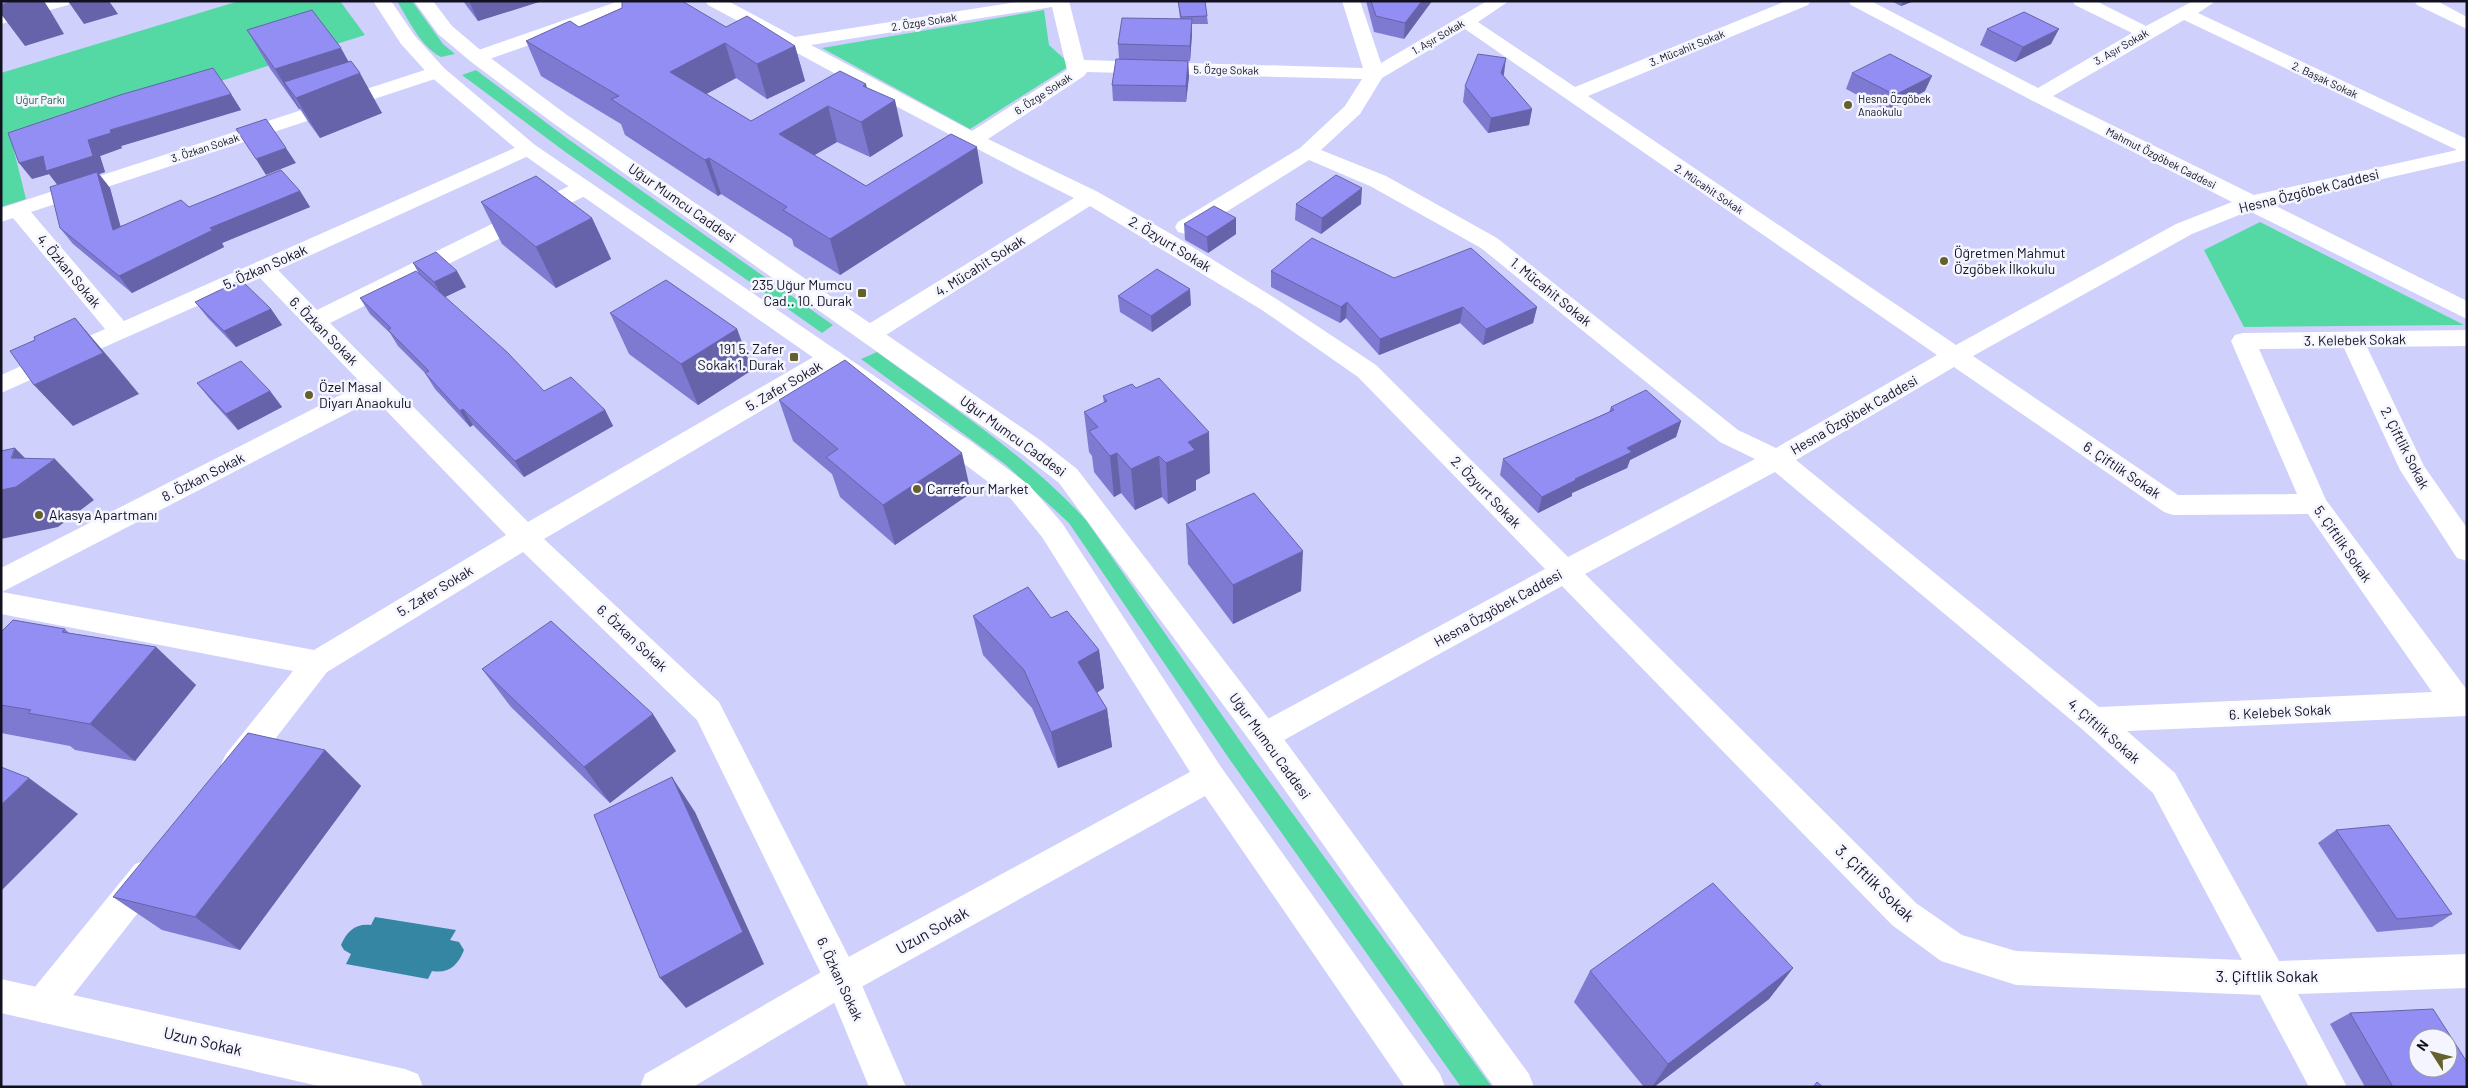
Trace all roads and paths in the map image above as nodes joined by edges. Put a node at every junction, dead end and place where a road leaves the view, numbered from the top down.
1 (62, 1) edge
2 (382, 1) edge
3 (422, 1) edge
4 (637, 1) edge
5 (714, 1) edge
6 (1059, 1) edge
7 (1352, 1) edge
8 (1500, 1) edge
9 (1802, 1) edge
10 (1857, 1) edge
11 (2081, 1) edge
12 (2207, 1) edge
13 (2423, 1) edge
14 (2183, 13) junction
15 (1, 19) edge
16 (1465, 21) junction
17 (2467, 24) edge
18 (2146, 33) junction
19 (790, 43) junction
20 (457, 64) junction
21 (1076, 66) junction
22 (1375, 74) junction
23 (1572, 95) junction
24 (2038, 96) junction
25 (973, 140) junction
26 (2467, 147) edge
27 (528, 149) junction
28 (1307, 152) junction
29 (2467, 154) edge
30 (582, 188) junction
31 (1090, 197) junction
32 (2248, 203) junction
33 (10, 212) edge
34 (1165, 240) junction
35 (263, 268) junction
36 (2467, 311) edge
37 (314, 321) junction
38 (120, 332) junction
39 (870, 334) junction
40 (2467, 338) edge
41 (2352, 340) junction
42 (2243, 341) joint
43 (1954, 356) junction
44 (830, 358) junction
45 (1, 385) edge
46 (379, 386) junction
47 (1777, 459) junction
48 (2314, 504) junction
49 (525, 537) junction
50 (2467, 550) edge
51 (1564, 572) junction
52 (1, 581) edge
53 (1, 603) edge
54 (317, 663) junction
55 (2462, 703) edge
56 (2093, 720) junction
57 (1264, 736) junction
58 (1210, 777) junction
59 (216, 789) edge
60 (167, 851) edge
61 (2467, 971) edge
62 (2268, 978) junction
63 (842, 979) junction
64 (1, 996) edge
65 (44, 1005) junction
66 (405, 1087) edge
67 (658, 1087) edge
68 (888, 1087) edge
69 (1427, 1087) edge
70 (1516, 1087) edge
71 (2329, 1087) edge

1 - 15 street
2 - 20 street, Uğur Mumcu Caddesi
3 - 20 street, Uğur Mumcu Caddesi
4 - 20 street, 3. Özkan Sokak
5 - 19 street, 2. Özyurt Sokak
6 - 19 street, 2. Özge Sokak
6 - 21 street, 6. Özge Sokak
7 - 22 street
8 - 16 street, 1. Aşır Sokak
9 - 23 street, 3. Mücahit Sokak
10 - 24 street, Mahmut Özgöbek Caddesi
11 - 18 street
12 - 14 street, 3. Aşır Sokak
13 - 17 street
14 - 18 street, 3. Aşır Sokak
14 - 26 street, 2. Başak Sokak
16 - 22 street, 1. Aşır Sokak
16 - 23 street, 2. Mücahit Sokak
18 - 24 street, 3. Aşır Sokak
19 - 25 street, 2. Özyurt Sokak
20 - 27 street, Uğur Mumcu Caddesi
20 - 33 street, 3. Özkan Sokak
20 - 39 street, Uğur Mumcu Caddesi
21 - 22 street, 5. Özge Sokak
21 - 25 street, 6. Özge Sokak
22 - 28 street
23 - 43 street, 2. Mücahit Sokak
24 - 32 street, Mahmut Özgöbek Caddesi
25 - 31 street, 2. Özyurt Sokak
27 - 30 street, Uğur Mumcu Caddesi
27 - 35 street, 5. Özkan Sokak
28 - 34 street
28 - 47 street, 1. Mücahit Sokak
29 - 32 street, Hesna Özgöbek Caddesi
30 - 37 street
30 - 44 street, Uğur Mumcu Caddesi
31 - 34 street, 2. Özyurt Sokak
31 - 39 street, 4. Mücahit Sokak
32 - 36 street, Mahmut Özgöbek Caddesi
32 - 43 street, Hesna Özgöbek Caddesi
33 - 38 street, 4. Özkan Sokak
34 - 51 street, 2. Özyurt Sokak
35 - 37 street, 6. Özkan Sokak
35 - 38 street, 5. Özkan Sokak
37 - 46 street, 6. Özkan Sokak
38 - 45 street, 5. Özkan Sokak
39 - 44 street, 4. Mücahit Sokak
39 - 57 street, Uğur Mumcu Caddesi
40 - 41 street, 3. Kelebek Sokak
41 - 42 street, 3. Kelebek Sokak
41 - 50 street, 2. Çiftlik Sokak
42 - 48 street, 5. Çiftlik Sokak
43 - 47 street, Hesna Özgöbek Caddesi
43 - 48 street, 6. Çiftlik Sokak
44 - 49 street, 5. Zafer Sokak
44 - 58 street, Uğur Mumcu Caddesi
46 - 49 street, 6. Özkan Sokak
46 - 52 street, 8. Özkan Sokak
47 - 51 street, Hesna Özgöbek Caddesi
47 - 56 street, 4. Çiftlik Sokak
48 - 55 street, 5. Çiftlik Sokak
49 - 54 street, 5. Zafer Sokak
49 - 63 street, 6. Özkan Sokak
51 - 57 street, Hesna Özgöbek Caddesi
51 - 62 street, 3. Çiftlik Sokak
53 - 54 street
54 - 59 street
55 - 56 street, 6. Kelebek Sokak
56 - 62 street, 4. Çiftlik Sokak
57 - 70 street, Uğur Mumcu Caddesi
58 - 63 street, Uzun Sokak
58 - 69 street, Uğur Mumcu Caddesi
60 - 65 street
61 - 62 street, 3. Çiftlik Sokak
62 - 71 street, 4. Çiftlik Sokak
63 - 67 street, Uzun Sokak
63 - 68 street, 6. Özkan Sokak
64 - 65 street, Uzun Sokak
65 - 66 street, Uzun Sokak

